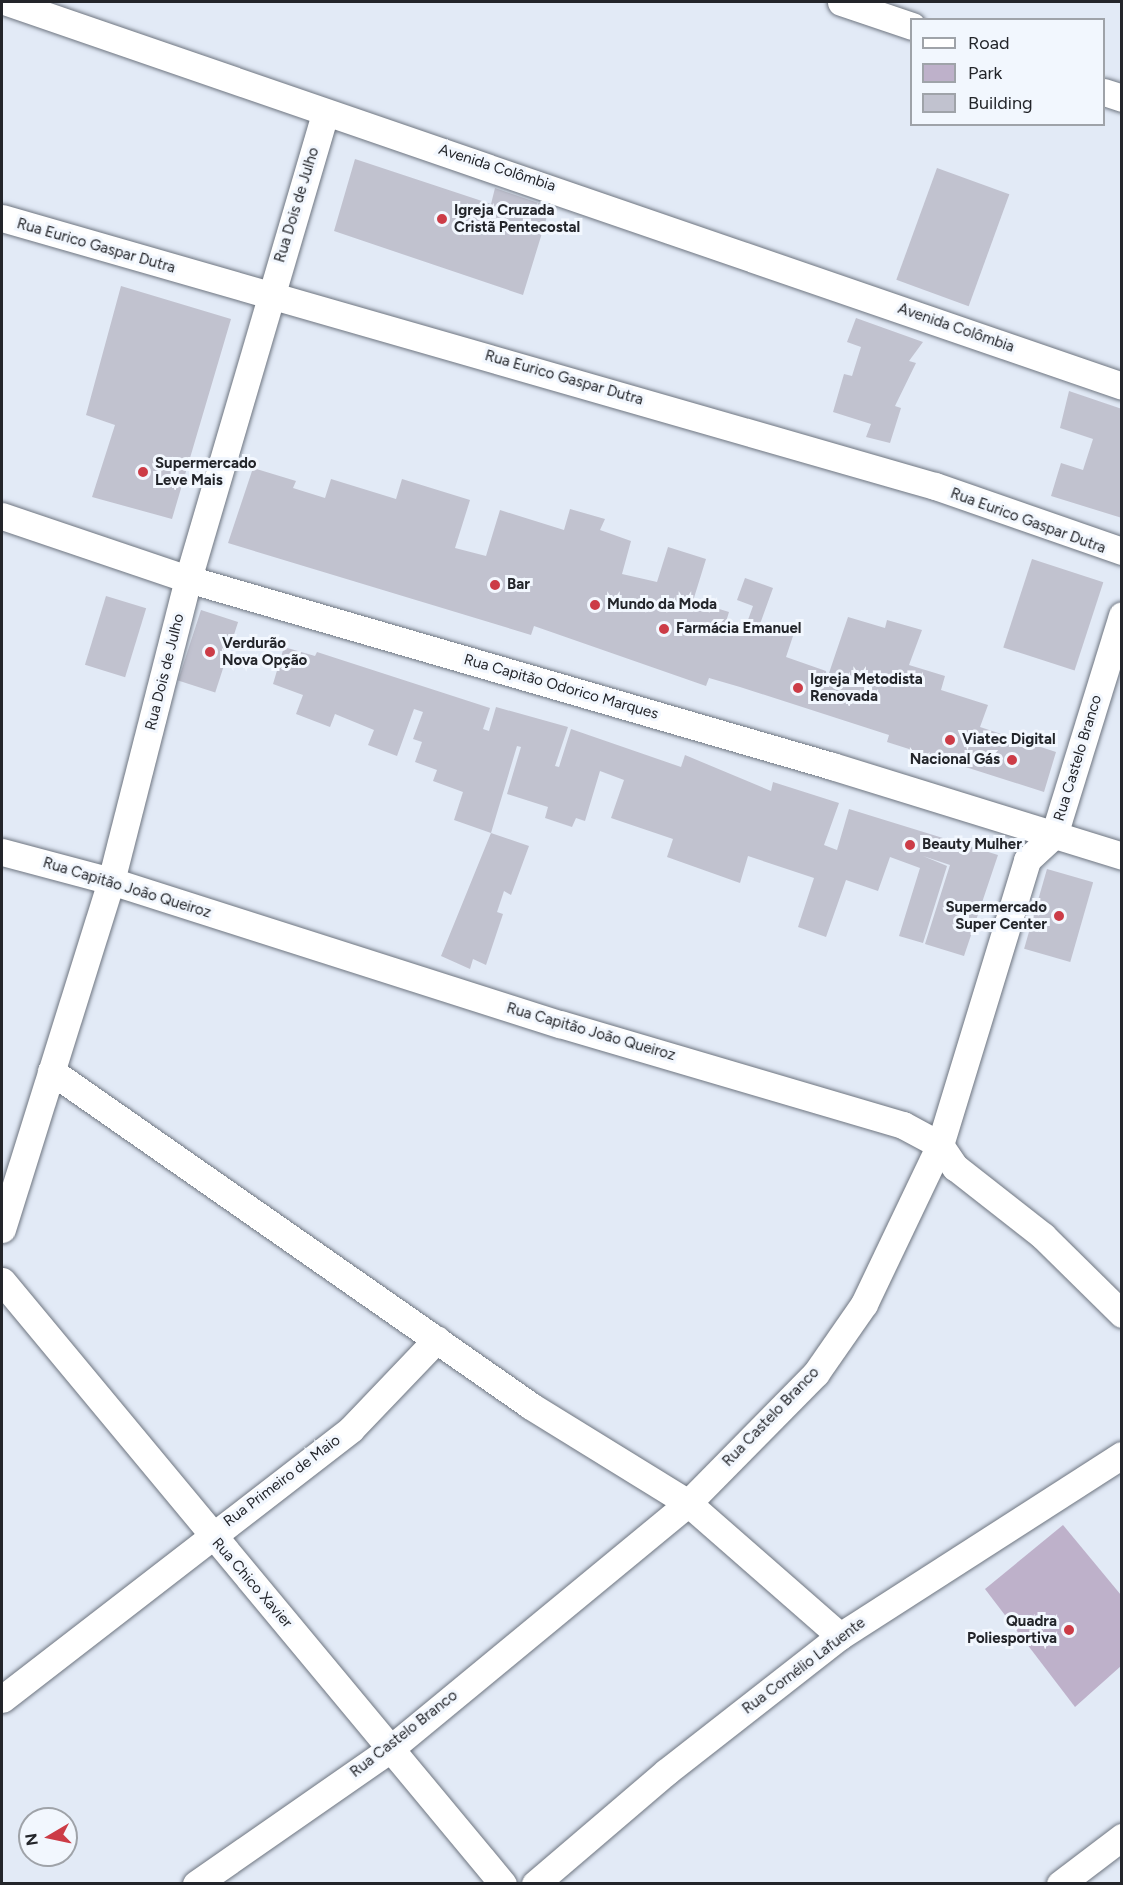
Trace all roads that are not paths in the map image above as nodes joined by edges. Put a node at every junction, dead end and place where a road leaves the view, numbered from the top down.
1 (7, 2) edge
2 (841, 2) edge
3 (35, 6) edge
4 (910, 25) edge
5 (1105, 92) edge
6 (1122, 98) edge
7 (325, 115) junction
8 (2, 218) edge
9 (270, 297) junction
10 (1122, 386) edge
11 (2, 516) edge
12 (1122, 551) edge
13 (188, 579) junction
14 (1122, 615) edge
15 (1054, 835) junction
16 (2, 852) edge
17 (1122, 856) edge
18 (111, 881) junction
19 (51, 1071) junction
20 (940, 1145) junction
21 (2, 1229) edge
22 (6, 1297) edge
23 (1122, 1314) edge
24 (437, 1339) junction
25 (1122, 1455) edge
26 (688, 1503) junction
27 (210, 1536) junction
28 (840, 1636) junction
29 (2, 1699) edge
30 (390, 1749) junction
31 (1122, 1837) edge
32 (196, 1884) edge
33 (504, 1884) edge
34 (535, 1884) edge
35 (1060, 1884) edge

1 - 3 street, Avenida Colômbia
2 - 4 street
3 - 7 street, Avenida Colômbia
5 - 6 street
7 - 9 street, Rua Dois de Julho
7 - 10 street, Avenida Colômbia
8 - 9 street, Rua Eurico Gaspar Dutra
9 - 12 street, Rua Eurico Gaspar Dutra
9 - 13 street, Rua Dois de Julho
11 - 13 street, Rua Capitão Odorico Marques
13 - 15 street, Rua Capitão Odorico Marques
13 - 18 street, Rua Dois de Julho
14 - 15 street, Rua Castelo Branco
15 - 17 street, Rua Capitão Odorico Marques
15 - 20 street, Rua Castelo Branco
16 - 18 street, Rua Capitão João Queiroz
18 - 19 street, Rua Dois de Julho
18 - 20 street, Rua Capitão João Queiroz
19 - 21 street, Rua Dois de Julho
19 - 24 street
20 - 23 street, Rua Capitão João Queiroz
20 - 26 street, Rua Castelo Branco
22 - 27 street, Rua Chico Xavier
24 - 26 street
24 - 27 street, Rua Primeiro de Maio
25 - 28 street, Rua Cornélio Lafuente
26 - 28 street
26 - 30 street, Rua Castelo Branco
27 - 29 street, Rua Primeiro de Maio
27 - 30 street, Rua Chico Xavier
28 - 34 street, Rua Cornélio Lafuente
30 - 32 street, Rua Castelo Branco
30 - 33 street, Rua Chico Xavier
31 - 35 street

